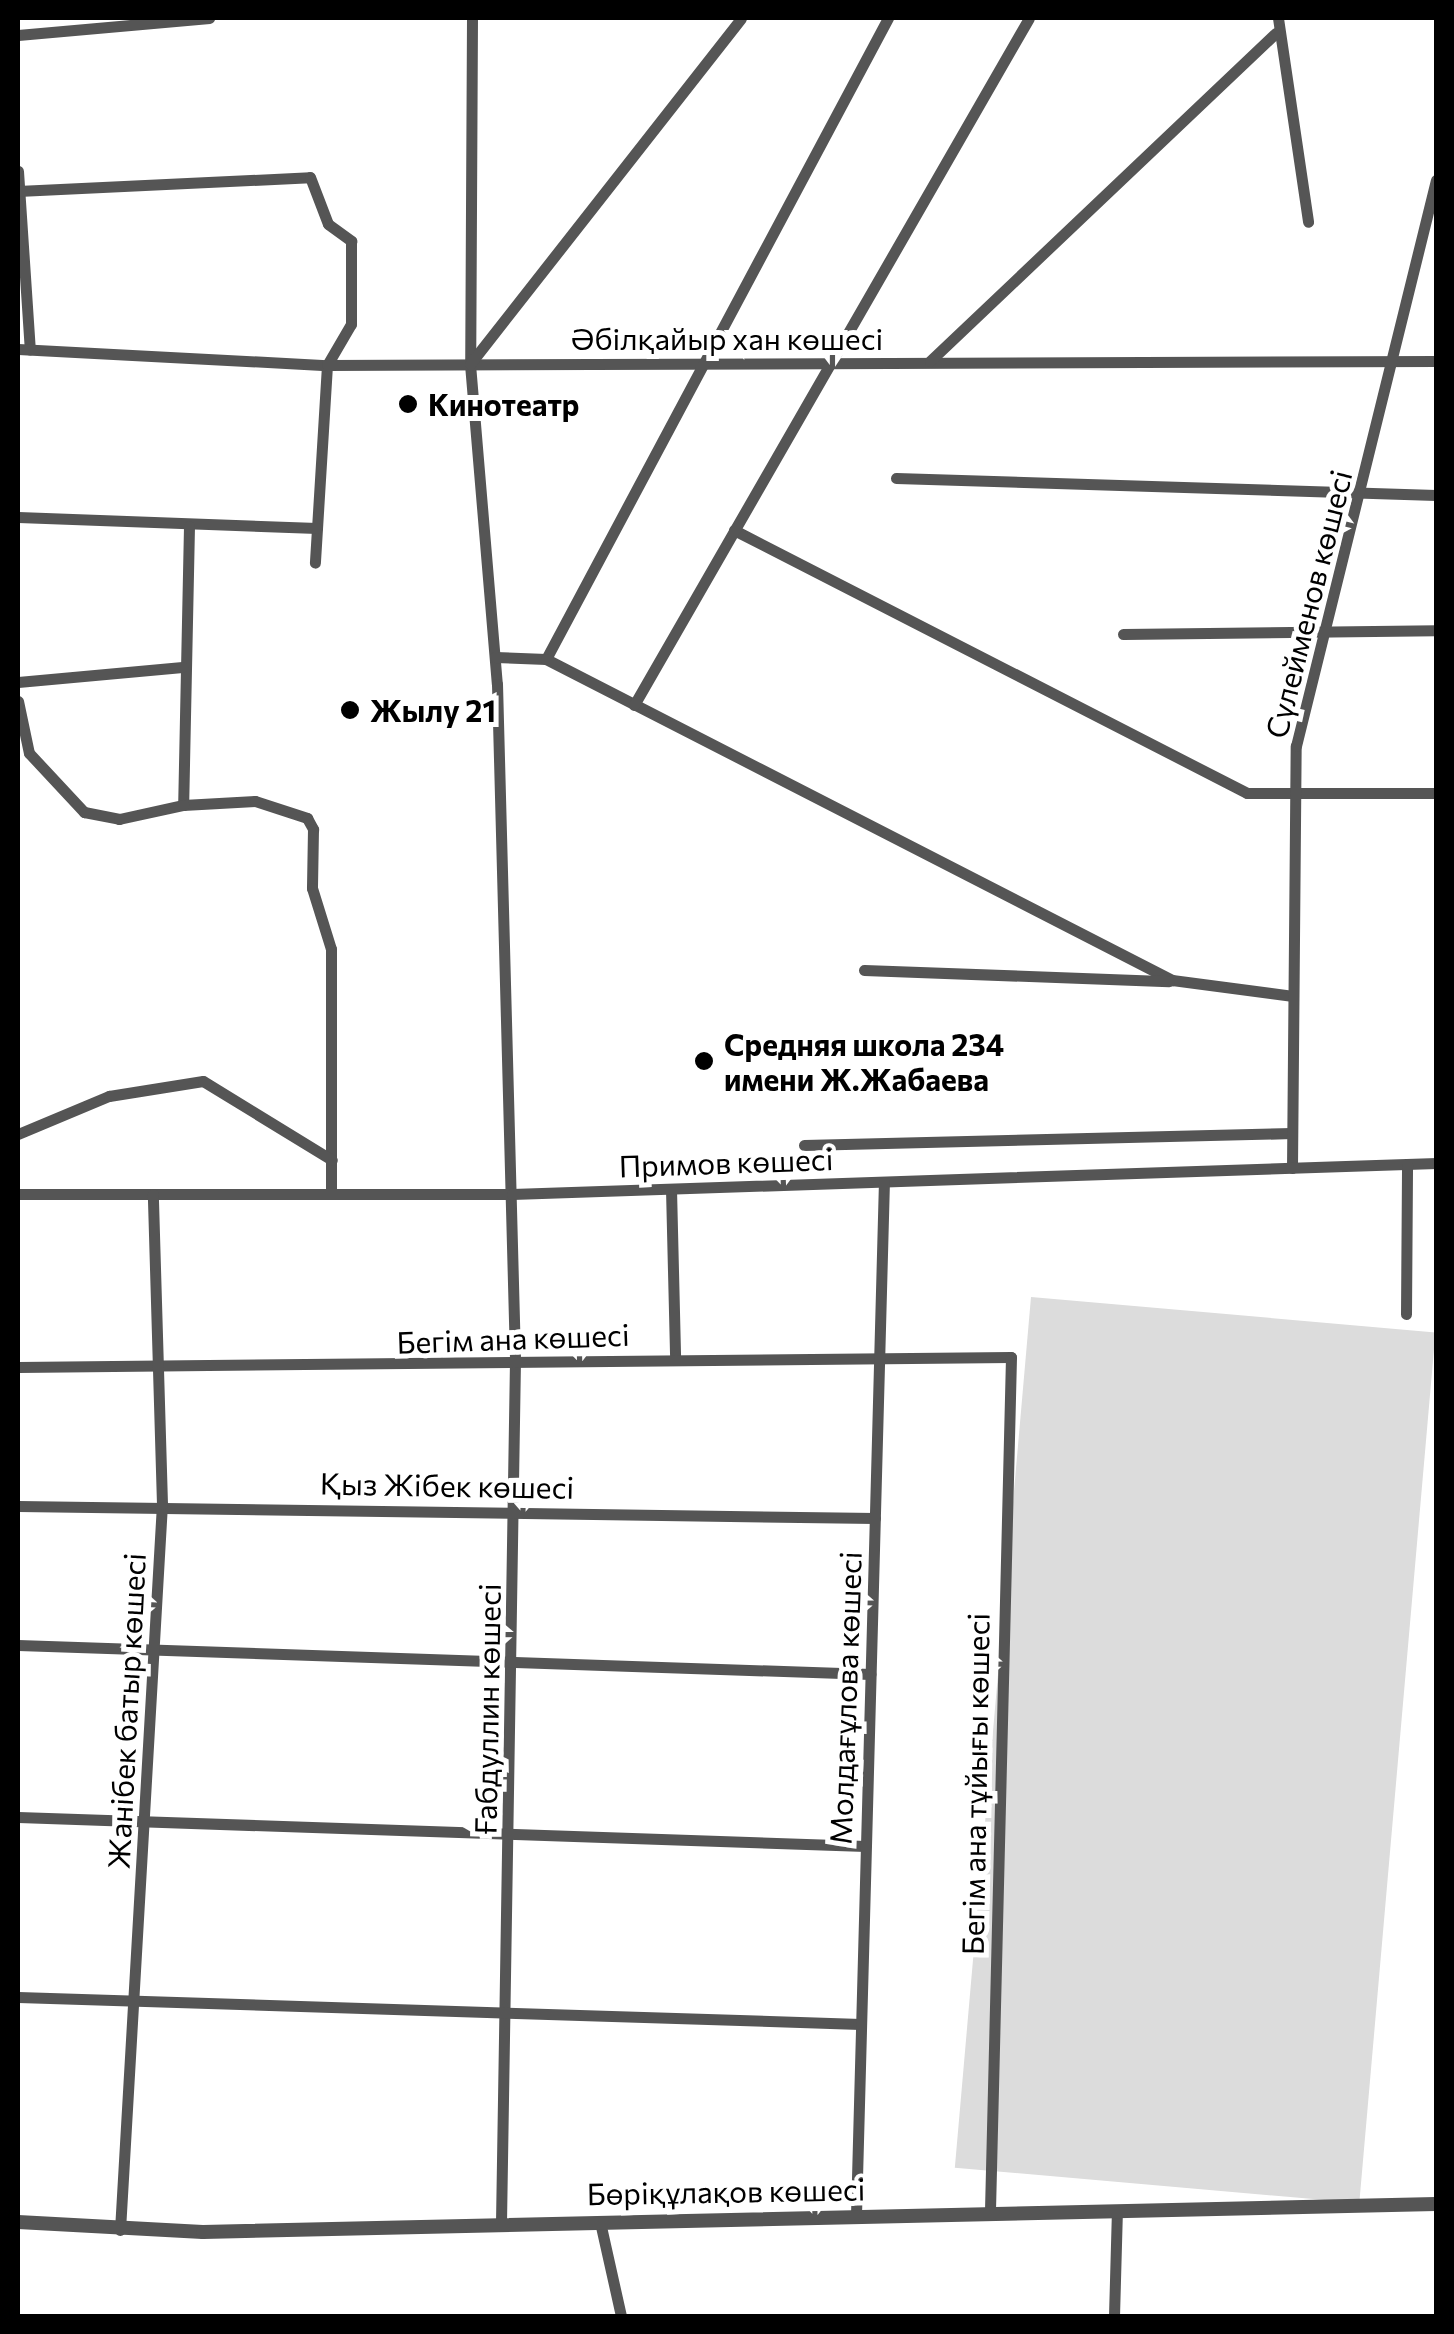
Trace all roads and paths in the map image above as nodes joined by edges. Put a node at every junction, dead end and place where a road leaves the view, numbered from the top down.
1 (209, 18) edge
2 (472, 18) edge
3 (741, 18) edge
4 (888, 18) edge
5 (1029, 18) edge
6 (1278, 18) edge
7 (1276, 33) junction
8 (18, 35) edge
9 (18, 171) edge
10 (1436, 180) edge
11 (18, 191) edge
12 (1308, 222) dead end
13 (24, 350) edge
14 (1436, 360) edge
15 (830, 362) junction
16 (930, 362) junction
17 (1394, 362) junction
18 (327, 364) junction
19 (470, 364) junction
20 (701, 364) junction
21 (896, 478) dead end
22 (1362, 493) junction
23 (1436, 496) edge
24 (18, 517) edge
25 (189, 526) junction
26 (317, 528) junction
27 (734, 530) junction
28 (315, 563) dead end
29 (1436, 630) edge
30 (1324, 632) junction
31 (1123, 634) dead end
32 (495, 658) junction
33 (546, 659) junction
34 (182, 667) junction
35 (18, 682) edge
36 (18, 701) edge
37 (634, 706) junction
38 (1436, 792) edge
39 (1293, 799) junction
40 (183, 805) junction
41 (864, 970) dead end
42 (1172, 980) junction
43 (1293, 996) junction
44 (1292, 1133) junction
45 (18, 1134) edge
46 (804, 1146) dead end
47 (332, 1160) junction
48 (1436, 1163) edge
49 (1408, 1164) junction
50 (1292, 1168) junction
51 (884, 1182) junction
52 (672, 1189) junction
53 (18, 1194) edge
54 (153, 1194) junction
55 (331, 1194) junction
56 (512, 1194) junction
57 (1406, 1314) dead end
58 (876, 1354) junction
59 (675, 1357) junction
60 (1011, 1357) joint
61 (514, 1360) junction
62 (18, 1367) edge
63 (161, 1370) junction
64 (162, 1504) junction
65 (18, 1506) edge
66 (516, 1512) junction
67 (875, 1518) junction
68 (18, 1645) edge
69 (154, 1650) junction
70 (513, 1663) junction
71 (870, 1674) junction
72 (18, 1817) edge
73 (144, 1821) junction
74 (510, 1830) junction
75 (866, 1846) junction
76 (18, 1997) edge
77 (134, 2000) junction
78 (506, 2010) junction
79 (861, 2024) junction
80 (1436, 2204) edge
81 (1117, 2210) junction
82 (990, 2212) junction
83 (856, 2215) junction
84 (18, 2222) edge
85 (600, 2222) junction
86 (501, 2224) junction
87 (120, 2230) junction
88 (622, 2316) edge
89 (1114, 2316) edge

1 - 8 street
2 - 19 street, Ғабдуллин көшесі
3 - 19 street
4 - 20 street
5 - 15 street
6 - 7 street
7 - 12 street
7 - 16 street
9 - 11 street
10 - 17 street, Сүлейменов көшесі
11 - 13 street
11 - 18 street
13 - 18 street, Әбілқайыр хан көшесі
14 - 17 street, Әбілқайыр хан көшесі
15 - 16 street, Әбілқайыр хан көшесі
15 - 20 street, Әбілқайыр хан көшесі
15 - 27 street
16 - 17 street, Әбілқайыр хан көшесі
17 - 22 street, Сүлейменов көшесі
18 - 19 street, Әбілқайыр хан көшесі
18 - 26 street
19 - 20 street, Әбілқайыр хан көшесі
19 - 32 street, Ғабдуллин көшесі
20 - 33 street
21 - 22 street
22 - 23 street
22 - 30 street, Сүлейменов көшесі
24 - 25 street
25 - 26 street
25 - 34 street
26 - 28 street
27 - 37 street
27 - 39 street
29 - 30 street
30 - 31 street
30 - 39 street, Сүлейменов көшесі
32 - 33 street
32 - 56 street, Ғабдуллин көшесі
33 - 37 street
34 - 35 street
34 - 40 street
36 - 40 street
37 - 42 street
38 - 39 street
39 - 43 street, Сүлейменов көшесі
40 - 47 street
41 - 42 street
42 - 43 street
43 - 44 street, Сүлейменов көшесі
44 - 46 street
44 - 50 street, Сүлейменов көшесі
45 - 47 street
47 - 55 street
48 - 49 street, Примов көшесі
49 - 50 street, Примов көшесі
49 - 57 street
50 - 51 street, Примов көшесі
51 - 52 street, Примов көшесі
51 - 58 street, Молдағұлова көшесі
52 - 56 street, Примов көшесі
52 - 59 street
53 - 54 street, Примов көшесі
54 - 55 street, Примов көшесі
54 - 63 street, Жанібек батыр көшесі
55 - 56 street, Примов көшесі
56 - 61 street, Ғабдуллин көшесі
58 - 59 street, Бегім ана көшесі
58 - 60 street, Бегім ана көшесі
58 - 67 street, Молдағұлова көшесі
59 - 61 street, Бегім ана көшесі
60 - 82 street, Бегім ана тұйығы көшесі
61 - 63 street, Бегім ана көшесі
61 - 66 street, Ғабдуллин көшесі
62 - 63 street, Бегім ана көшесі
63 - 64 street, Жанібек батыр көшесі
64 - 65 street, Қыз Жібек көшесі
64 - 66 street, Қыз Жібек көшесі
64 - 69 street, Жанібек батыр көшесі
66 - 67 street, Қыз Жібек көшесі
66 - 70 street, Ғабдуллин көшесі
67 - 71 street, Молдағұлова көшесі
68 - 69 street
69 - 70 street
69 - 73 street, Жанібек батыр көшесі
70 - 71 street
70 - 74 street, Ғабдуллин көшесі
71 - 75 street, Молдағұлова көшесі
72 - 73 street
73 - 74 street
73 - 77 street, Жанібек батыр көшесі
74 - 75 street
74 - 78 street, Ғабдуллин көшесі
75 - 79 street, Молдағұлова көшесі
76 - 77 street
77 - 78 street
77 - 87 street, Жанібек батыр көшесі
78 - 79 street
78 - 86 street, Ғабдуллин көшесі
79 - 83 street, Молдағұлова көшесі
80 - 81 street, Бөріқұлақов көшесі
81 - 82 street, Бөріқұлақов көшесі
81 - 89 street
82 - 83 street, Бөріқұлақов көшесі
83 - 85 street, Бөріқұлақов көшесі
84 - 87 street, Бөріқұлақов көшесі
85 - 86 street, Бөріқұлақов көшесі
85 - 88 street
86 - 87 street, Бөріқұлақов көшесі

